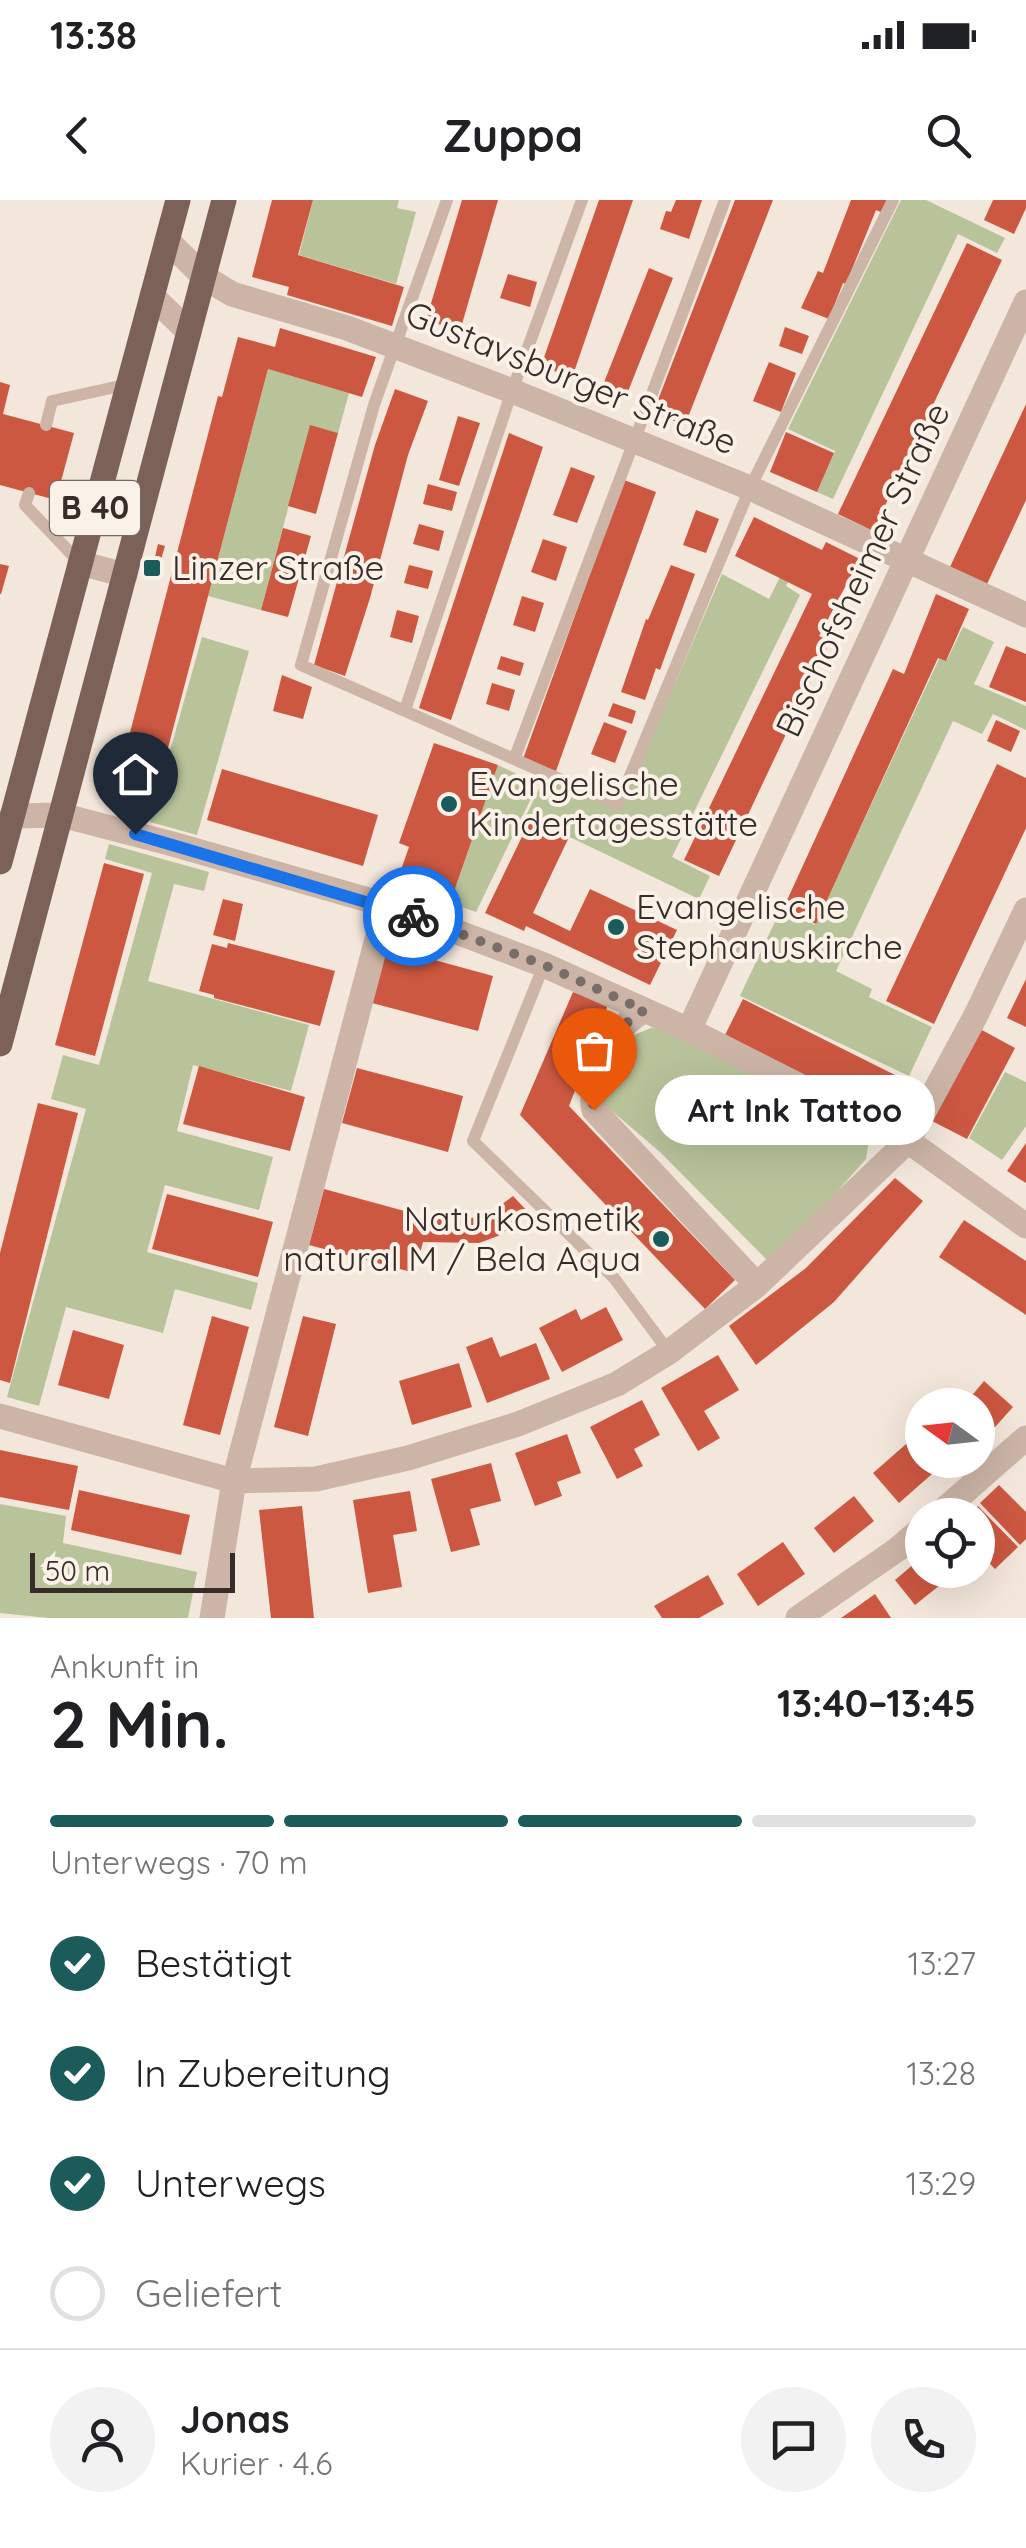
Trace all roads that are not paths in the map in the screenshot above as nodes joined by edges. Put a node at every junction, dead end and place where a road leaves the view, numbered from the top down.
1 (178, 200) edge
2 (224, 200) edge
3 (447, 200) edge
4 (582, 200) edge
5 (725, 200) edge
6 (893, 200) edge
7 (167, 240) junction
8 (204, 277) junction
9 (152, 296) junction
10 (1026, 302) edge
11 (190, 332) junction
12 (398, 346) junction
13 (128, 384) junction
14 (512, 391) junction
15 (46, 425) dead end
16 (636, 441) junction
17 (750, 488) junction
18 (29, 493) dead end
19 (80, 562) junction
20 (906, 562) junction
21 (125, 575) junction
22 (1026, 615) edge
23 (404, 710) junction
24 (514, 758) junction
25 (61, 815) junction
26 (12, 816) junction
27 (0, 862) edge
28 (386, 905) junction
29 (1026, 910) edge
30 (544, 965) junction
31 (644, 1010) junction
32 (689, 1030) junction
33 (0, 1044) edge
34 (908, 1141) junction
35 (1026, 1226) edge
36 (757, 1285) junction
37 (669, 1352) junction
38 (0, 1416) edge
39 (1026, 1438) edge
40 (234, 1481) junction
41 (957, 1498) edge
42 (905, 1543) edge
43 (212, 1618) edge
44 (798, 1618) edge

1 - 7 main road, B 40
2 - 8 main road, B 40
3 - 12 lane
4 - 14 lane
5 - 16 lane
6 - 17 lane
7 - 8 street, Gustavsburger Straße
7 - 9 main road, B 40
8 - 11 main road, B 40
8 - 12 street, Gustavsburger Straße
9 - 11 street
9 - 13 main road, B 40
10 - 20 street, Bischofsheimer Straße
11 - 21 main road, B 40
12 - 14 street, Gustavsburger Straße
12 - 23 lane
13 - 15 lane
13 - 19 main road, B 40
14 - 16 street, Gustavsburger Straße
14 - 23 lane
16 - 17 street, Gustavsburger Straße
16 - 24 lane
17 - 20 street, Gustavsburger Straße
17 - 24 lane
18 - 19 lane
19 - 21 street
19 - 26 main road, B 40
20 - 22 street, Gustavsburger Straße
20 - 32 street, Bischofsheimer Straße
21 - 25 main road, B 40
23 - 24 lane
25 - 26 street
25 - 28 street
25 - 33 main road, B 40
26 - 27 main road, B 40
28 - 30 street
28 - 40 street
29 - 34 street
30 - 31 street
30 - 37 lane
31 - 32 street
31 - 36 street
32 - 34 street
34 - 35 street
34 - 36 street
36 - 37 street
37 - 40 street
38 - 40 street
39 - 41 street
40 - 43 street
42 - 44 street

